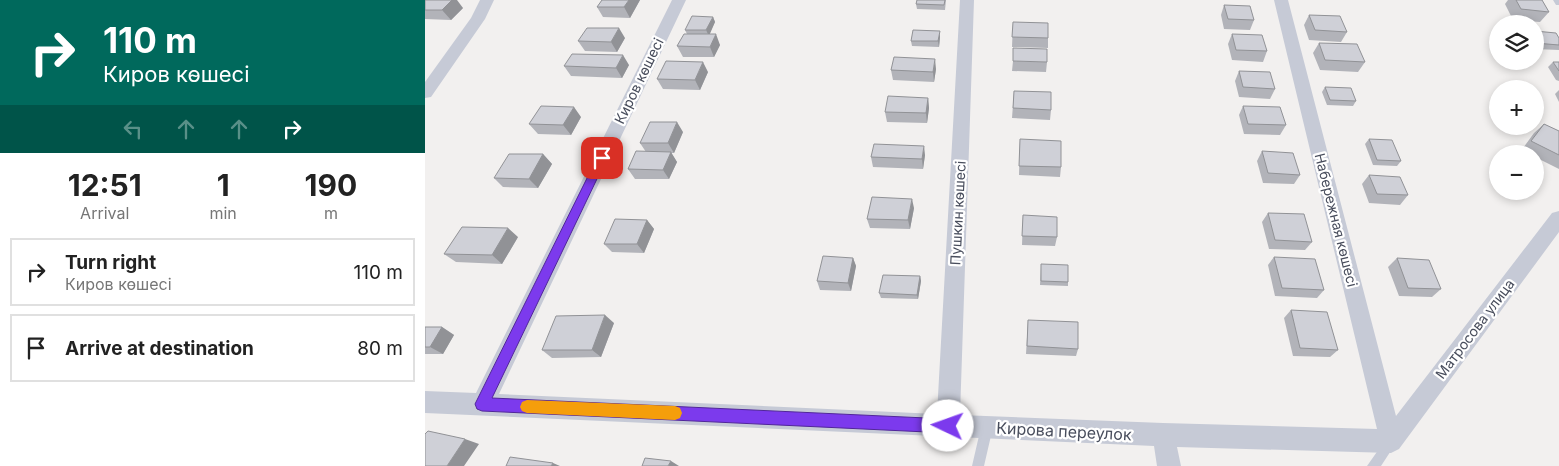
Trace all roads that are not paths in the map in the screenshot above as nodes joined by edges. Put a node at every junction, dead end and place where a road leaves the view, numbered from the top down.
1 (487, 0) edge
2 (679, 0) edge
3 (967, 0) edge
4 (1281, 0) edge
5 (425, 93) edge
6 (1559, 218) edge
7 (425, 402) edge
8 (482, 404) junction
9 (948, 426) junction
10 (987, 427) junction
11 (1163, 435) junction
12 (1391, 441) junction
13 (978, 466) edge
14 (1169, 466) edge
15 (1373, 466) edge

1 - 5 street
2 - 8 street, Киров көшесі
3 - 9 street, Пушкин көшесі
4 - 12 street, Набережная көшесі
6 - 12 street, Матросова улица
7 - 8 street, Кирова переулок
8 - 9 street, Кирова переулок
9 - 10 street, Кирова переулок
10 - 11 street, Кирова переулок
10 - 13 lane
11 - 12 street, Кирова переулок
11 - 14 street
12 - 15 lane

